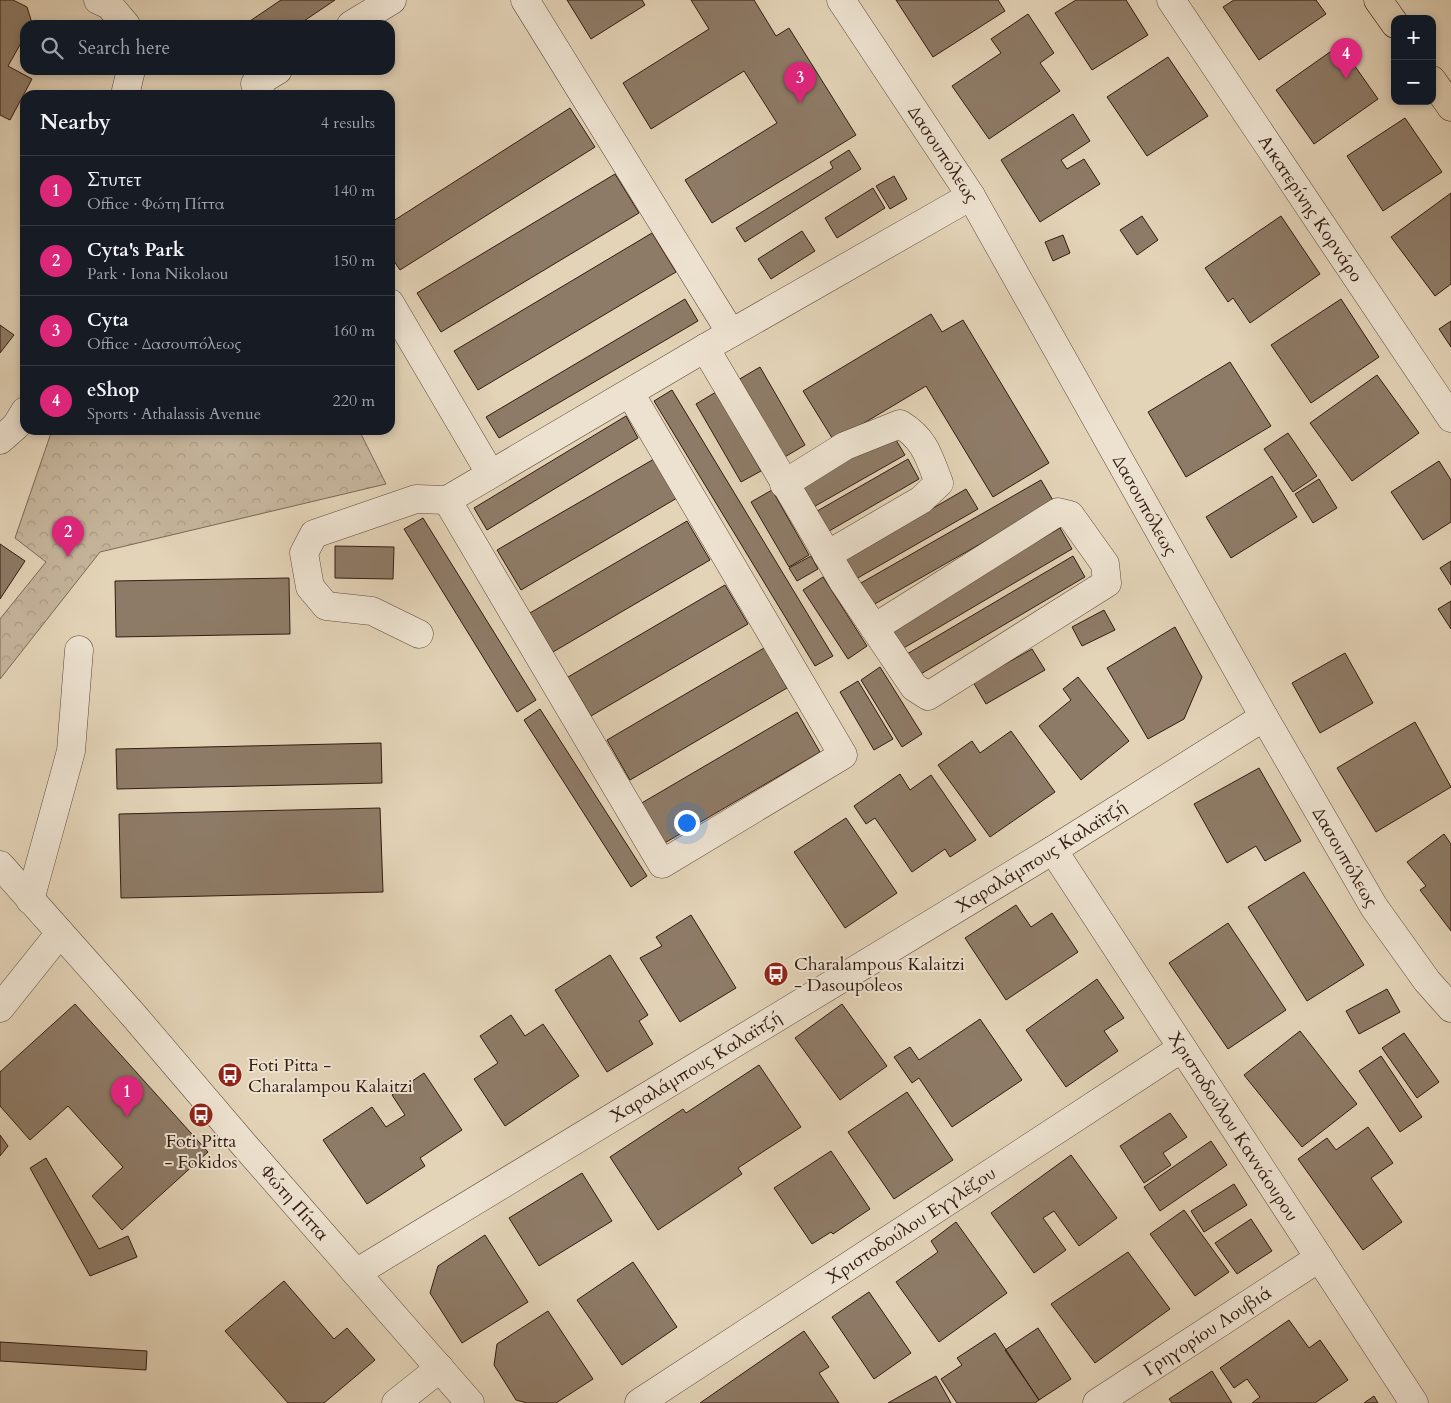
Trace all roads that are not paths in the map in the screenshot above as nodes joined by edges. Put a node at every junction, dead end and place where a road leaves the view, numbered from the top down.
1 (98, 0) edge
2 (392, 0) edge
3 (525, 0) edge
4 (841, 0) edge
5 (1171, 0) edge
6 (122, 20) edge
7 (359, 20) edge
8 (130, 75) edge
9 (270, 75) edge
10 (1436, 86) edge
11 (126, 90) edge
12 (258, 90) edge
13 (1451, 108) edge
14 (971, 196) junction
15 (395, 312) edge
16 (731, 333) junction
17 (705, 348) junction
18 (630, 393) junction
19 (1451, 418) edge
20 (20, 419) edge
21 (0, 440) edge
22 (490, 474) junction
23 (784, 484) junction
24 (447, 500) junction
25 (827, 555) junction
26 (874, 628) junction
27 (419, 634) dead end
28 (79, 650) dead end
29 (1264, 718) junction
30 (1053, 850) junction
31 (0, 864) edge
32 (30, 900) junction
33 (60, 933) junction
34 (0, 1008) edge
35 (1451, 1008) edge
36 (1182, 1048) junction
37 (1319, 1258) junction
38 (356, 1273) junction
39 (440, 1368) junction
40 (396, 1403) edge
41 (470, 1403) edge
42 (639, 1403) edge
43 (1097, 1403) edge
44 (1414, 1403) edge

1 - 6 street
2 - 7 street
3 - 16 street
4 - 14 street, Δασουπόλεως
5 - 19 street, Αικατερίνης Κορνάρο
8 - 11 street
9 - 12 street
10 - 13 main road
14 - 16 street
14 - 29 street, Δασουπόλεως
15 - 22 street
16 - 17 street
17 - 18 street
17 - 23 street
18 - 22 street
18 - 24 street
20 - 21 street
22 - 24 street
23 - 25 street
23 - 25 street
24 - 27 street
25 - 26 street
26 - 26 street
28 - 32 street
29 - 30 street, Χαραλάμπους Καλαϊτζή
29 - 35 street, Δασουπόλεως
30 - 36 street, Χριστοδούλου Καννάουρου
30 - 38 street, Χαραλάμπους Καλαϊτζή
31 - 32 street, Φώτη Πίττα
32 - 33 street, Φώτη Πίττα
33 - 34 street
33 - 38 street, Φώτη Πίττα
36 - 37 street, Χριστοδούλου Καννάουρου
36 - 42 street, Χριστοδούλου Εγγλέζου
37 - 43 street, Γρηγορίου Λουβιά
37 - 44 street, Χριστοδούλου Καννάουρου
38 - 39 street, Φώτη Πίττα
39 - 40 street
39 - 41 street, Φώτη Πίττα

